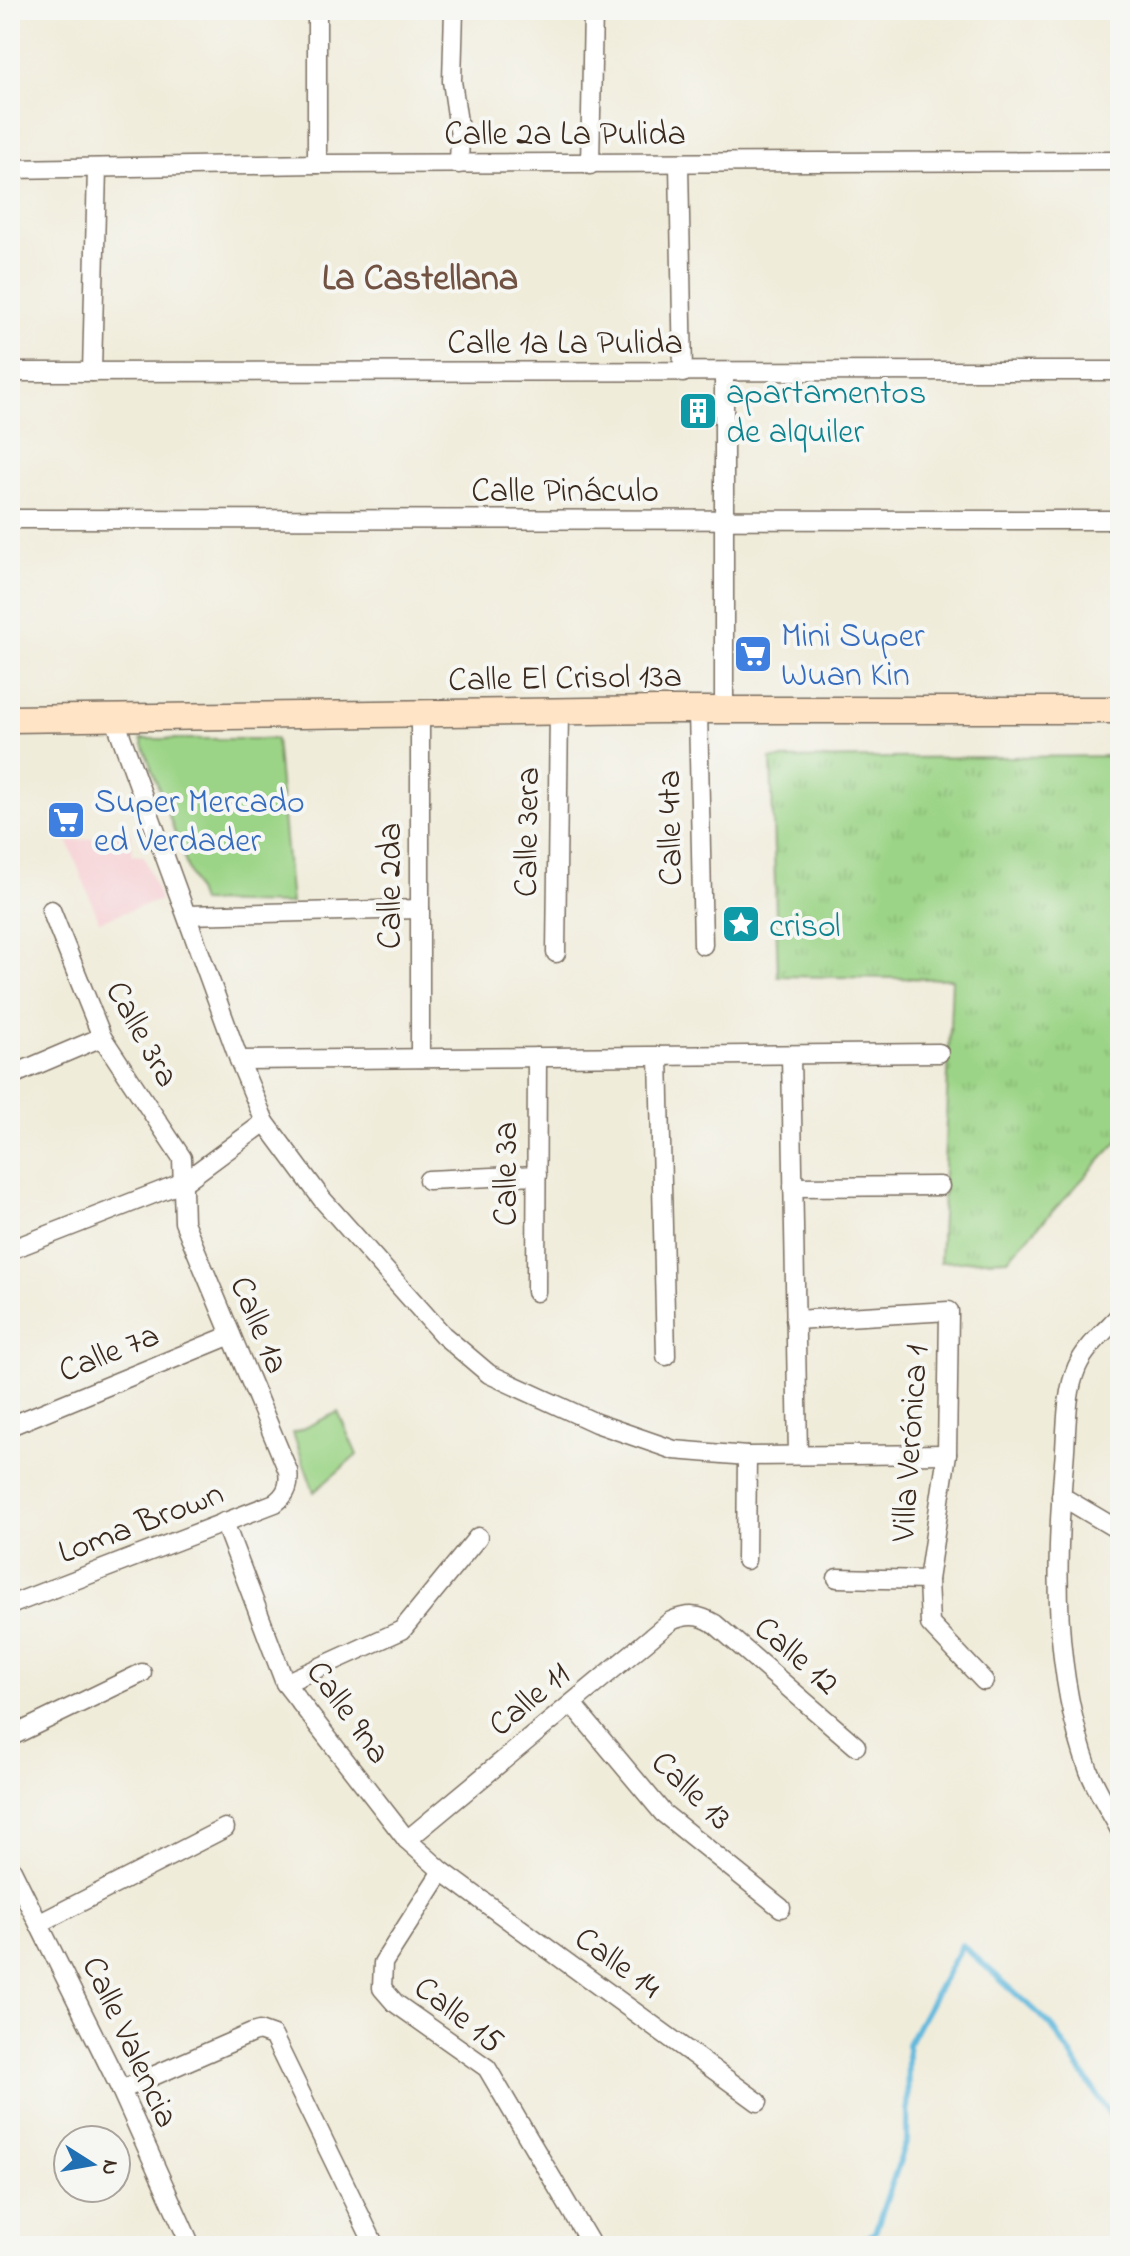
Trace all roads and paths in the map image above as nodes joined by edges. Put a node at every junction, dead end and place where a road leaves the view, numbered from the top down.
1 (317, 10) edge
2 (454, 10) edge
3 (593, 10) edge
4 (1120, 161) edge
5 (317, 164) junction
6 (459, 164) junction
7 (679, 164) junction
8 (590, 165) junction
9 (97, 168) junction
10 (10, 169) edge
11 (1120, 371) edge
12 (10, 372) edge
13 (92, 372) junction
14 (683, 373) junction
15 (724, 373) junction
16 (10, 519) edge
17 (1120, 520) edge
18 (725, 521) junction
19 (711, 710) junction
20 (1120, 710) edge
21 (559, 711) junction
22 (420, 713) junction
23 (114, 717) junction
24 (10, 719) edge
25 (420, 909) junction
26 (51, 910) dead end
27 (187, 915) junction
28 (703, 945) dead end
29 (556, 953) dead end
30 (102, 1037) junction
31 (939, 1053) dead end
32 (791, 1055) junction
33 (659, 1056) junction
34 (537, 1057) junction
35 (420, 1058) junction
36 (239, 1060) junction
37 (10, 1076) edge
38 (265, 1122) junction
39 (537, 1175) junction
40 (428, 1180) dead end
41 (184, 1182) junction
42 (940, 1186) dead end
43 (793, 1187) junction
44 (10, 1250) edge
45 (536, 1292) dead end
46 (1120, 1315) edge
47 (795, 1320) junction
48 (231, 1335) junction
49 (666, 1356) dead end
50 (10, 1426) edge
51 (947, 1454) junction
52 (798, 1455) junction
53 (747, 1456) junction
54 (287, 1489) joint
55 (1061, 1496) junction
56 (224, 1522) junction
57 (1120, 1531) edge
58 (478, 1537) dead end
59 (746, 1560) dead end
60 (837, 1578) dead end
61 (928, 1580) junction
62 (10, 1605) edge
63 (695, 1615) joint
64 (142, 1673) dead end
65 (984, 1681) dead end
66 (285, 1683) junction
67 (572, 1704) junction
68 (10, 1737) edge
69 (856, 1746) dead end
70 (225, 1828) dead end
71 (1120, 1830) edge
72 (407, 1840) junction
73 (10, 1866) edge
74 (442, 1871) junction
75 (781, 1908) dead end
76 (40, 1923) junction
77 (121, 2090) junction
78 (758, 2102) dead end
79 (191, 2246) edge
80 (375, 2246) edge
81 (592, 2246) edge

1 - 5 street
2 - 6 street
3 - 8 street
4 - 7 street, Calle 2a La Pulida
5 - 6 street, Calle 2a La Pulida
5 - 9 street, Calle 2a La Pulida
6 - 8 street, Calle 2a La Pulida
7 - 8 street, Calle 2a La Pulida
7 - 14 street
9 - 10 street, Calle 2a La Pulida
9 - 13 street
11 - 15 street, Calle 1a La Pulida
12 - 13 street, Calle 1a La Pulida
13 - 14 street, Calle 1a La Pulida
14 - 15 street, Calle 1a La Pulida
15 - 18 street, Calle 4ta
16 - 18 street, Calle Pináculo
17 - 18 street, Calle Pináculo
18 - 19 street, Calle 4ta
19 - 20 street, Calle El Crisol 13a
19 - 21 street, Calle El Crisol 13a
19 - 28 street, Calle 4ta
21 - 22 street, Calle El Crisol 13a
21 - 29 street, Calle 3era
22 - 23 street, Calle El Crisol 13a
22 - 25 street, Calle 2da
23 - 24 street, Calle El Crisol 13a
23 - 27 street
25 - 27 street
25 - 35 street, Calle 2da
26 - 30 street, Calle 3ra
27 - 36 street
30 - 37 street
30 - 41 street, Calle 3ra
31 - 32 street
32 - 33 street
32 - 43 street
33 - 34 street
33 - 49 street
34 - 35 street
34 - 39 street, Calle 3a
35 - 36 street
36 - 38 street
38 - 41 street
38 - 53 street
39 - 40 street
39 - 45 street, Calle 3a
41 - 44 street
41 - 48 street, Calle 1a
42 - 43 street
43 - 47 street
46 - 55 street
47 - 51 street, Villa Verónica 1
47 - 52 street
48 - 50 street, Calle 7a
48 - 54 street, Calle 1a
51 - 52 street
51 - 61 street, Villa Verónica 1
52 - 53 street
53 - 59 street
54 - 56 street, Loma Brown
55 - 57 street
55 - 71 street
56 - 62 street, Loma Brown
56 - 66 street, Calle 9na
58 - 66 street
60 - 61 street, Villa Verónica 1
61 - 65 street, Villa Verónica 1
63 - 67 street, Calle 11
63 - 69 street, Calle 12
64 - 68 street
66 - 72 street, Calle 9na
67 - 72 street, Calle 11
67 - 75 street, Calle 13
70 - 76 street
72 - 74 street, Calle 9na
73 - 76 street, Calle Valencia
74 - 78 street, Calle 14
74 - 81 street, Calle 15
76 - 77 street, Calle Valencia
77 - 79 street, Calle Valencia
77 - 80 street

